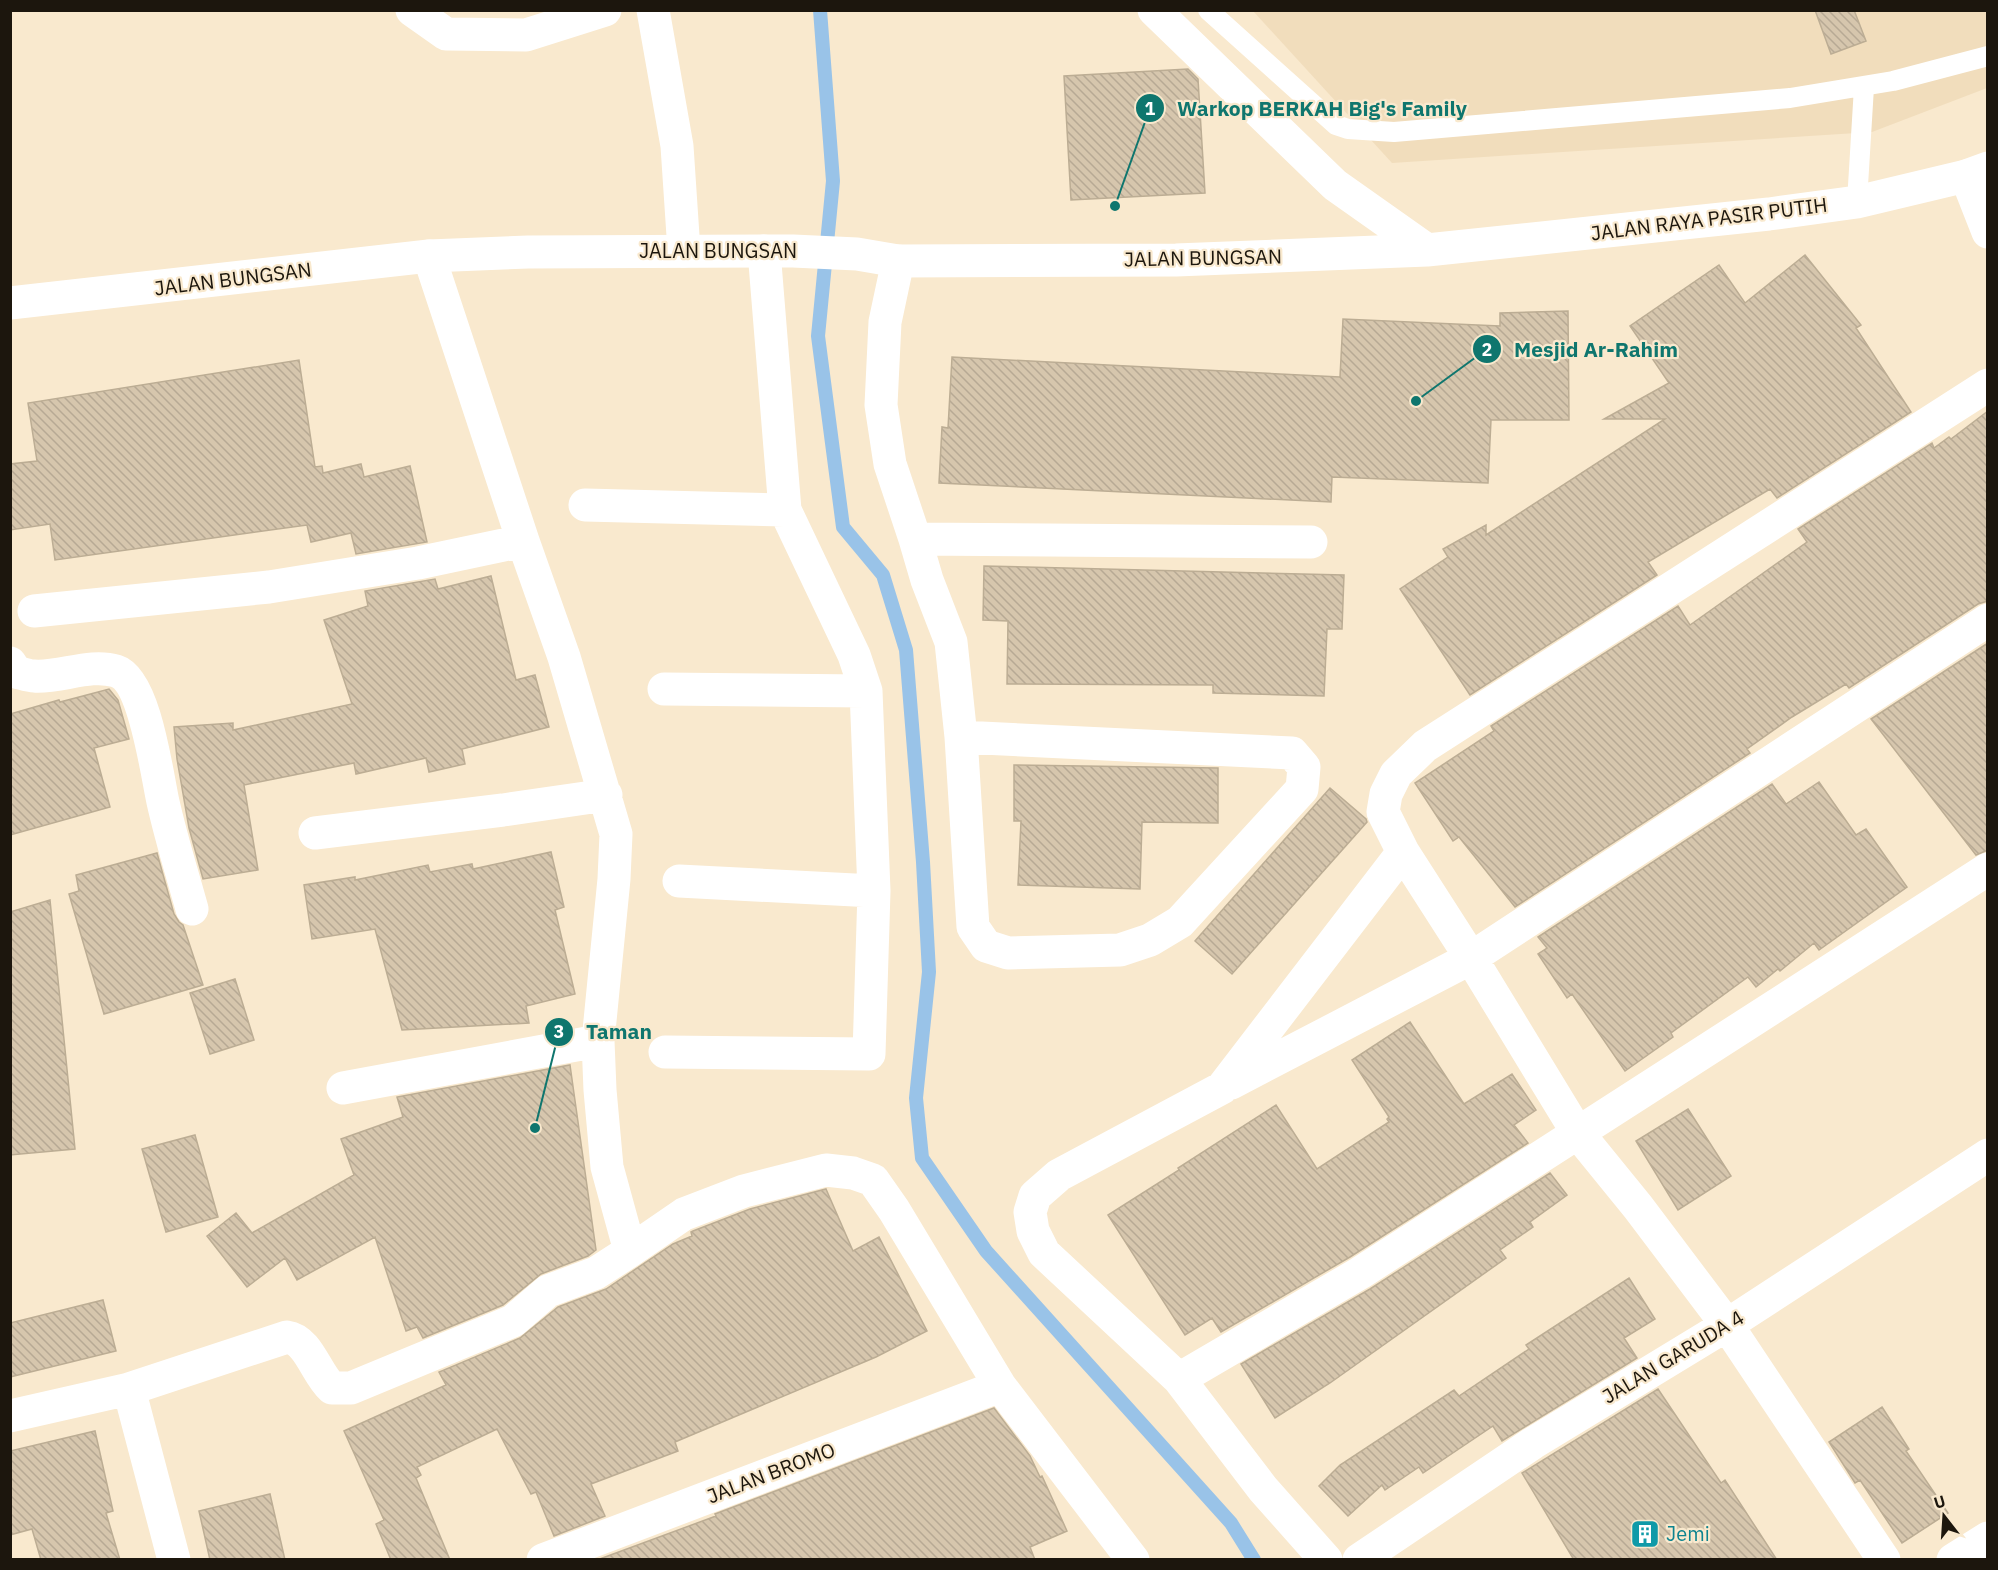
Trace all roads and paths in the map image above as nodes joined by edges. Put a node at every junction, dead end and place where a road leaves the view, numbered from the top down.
1 (412, 10) edge
2 (605, 10) edge
3 (653, 10) edge
4 (1155, 10) edge
5 (1208, 10) edge
6 (1988, 56) edge
7 (1864, 87) junction
8 (1977, 172) edge
9 (1857, 202) junction
10 (1988, 232) edge
11 (1427, 250) junction
12 (684, 251) junction
13 (778, 251) junction
14 (429, 256) junction
15 (898, 261) junction
16 (10, 303) edge
17 (1988, 385) edge
18 (585, 505) dead end
19 (785, 510) junction
20 (915, 539) junction
21 (523, 541) junction
22 (1311, 542) dead end
23 (34, 611) dead end
24 (1988, 620) edge
25 (10, 663) edge
26 (664, 689) dead end
27 (866, 691) junction
28 (961, 737) junction
29 (606, 795) junction
30 (315, 833) dead end
31 (1403, 852) junction
32 (1988, 869) edge
33 (678, 881) dead end
34 (874, 891) junction
35 (192, 909) dead end
36 (1471, 958) junction
37 (598, 1041) junction
38 (665, 1052) dead end
39 (343, 1088) dead end
40 (1222, 1088) junction
41 (1576, 1132) junction
42 (1988, 1155) edge
43 (630, 1251) junction
44 (1727, 1325) junction
45 (1179, 1378) junction
46 (1000, 1386) junction
47 (129, 1389) junction
48 (10, 1416) edge
49 (1988, 1538) edge
50 (174, 1560) edge
51 (543, 1560) edge
52 (1133, 1560) edge
53 (1326, 1560) edge
54 (1359, 1560) edge
55 (1884, 1560) edge
56 (1953, 1560) edge

1 - 2 street
3 - 12 street
4 - 11 street
5 - 7 lane
6 - 7 lane
7 - 9 lane
8 - 9 street, JALAN RAYA PASIR PUTIH
8 - 10 street
9 - 11 street, JALAN RAYA PASIR PUTIH
11 - 15 street, JALAN BUNGSAN
12 - 13 street, JALAN BUNGSAN
12 - 14 street, JALAN BUNGSAN
13 - 15 street, JALAN BUNGSAN
13 - 19 street
14 - 16 street, JALAN BUNGSAN
14 - 21 street
15 - 20 street
17 - 31 street
18 - 19 street
19 - 27 street
20 - 22 street
20 - 28 street
21 - 23 street
21 - 29 street
24 - 36 street
25 - 35 street
26 - 27 street
27 - 34 street
28 - 28 street
29 - 30 street
29 - 37 street
31 - 36 street
31 - 40 street
32 - 41 street
33 - 34 street
34 - 38 street
36 - 40 street
36 - 41 street
37 - 39 street
37 - 43 street
40 - 45 street
41 - 44 street
41 - 45 street
42 - 44 street, JALAN GARUDA 4
43 - 46 street
43 - 47 street
44 - 54 street, JALAN GARUDA 4
44 - 55 street
45 - 53 street
46 - 51 street, JALAN BROMO
46 - 52 street
47 - 48 street
47 - 50 street
49 - 56 street

